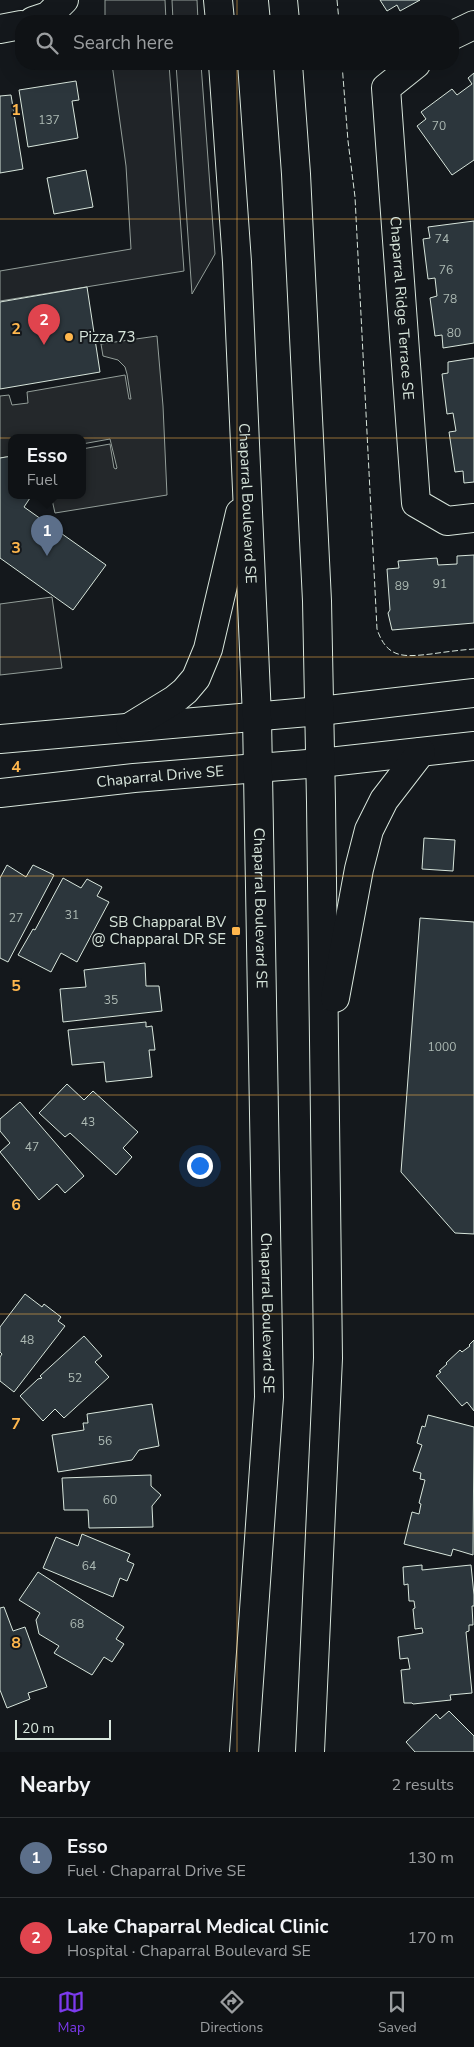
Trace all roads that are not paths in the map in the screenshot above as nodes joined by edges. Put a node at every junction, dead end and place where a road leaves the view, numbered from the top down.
1 (64, 0) edge
2 (218, 0) edge
3 (283, 0) edge
4 (49, 15) edge
5 (219, 15) edge
6 (284, 15) edge
7 (474, 25) edge
8 (15, 26) edge
9 (0, 29) edge
10 (459, 32) edge
11 (223, 70) edge
12 (288, 70) edge
13 (408, 70) edge
14 (248, 478) junction
15 (474, 518) edge
16 (474, 694) edge
17 (320, 710) junction
18 (257, 717) junction
19 (130, 727) junction
20 (0, 739) edge
21 (474, 746) edge
22 (421, 752) junction
23 (320, 763) junction
24 (259, 769) junction
25 (0, 793) edge
26 (325, 1051) junction
27 (244, 1752) edge
28 (310, 1752) edge

1 - 4 main road
2 - 5 main road
3 - 6 main road
7 - 10 main road
8 - 9 main road
11 - 14 main road, Chaparral Boulevard SE
12 - 17 main road
13 - 15 main road, Chaparral Ridge Terrace SE
14 - 18 main road, Chaparral Boulevard SE
14 - 19 main road
16 - 17 main road
17 - 18 main road
17 - 23 main road
18 - 19 main road
18 - 24 main road, Chaparral Boulevard SE
19 - 20 main road
21 - 22 main road, Chaparral Drive SE
22 - 23 main road, Chaparral Drive SE
22 - 26 main road
23 - 24 main road, Chaparral Drive SE
23 - 26 main road
24 - 25 main road, Chaparral Drive SE
24 - 27 main road, Chaparral Boulevard SE
26 - 28 main road

